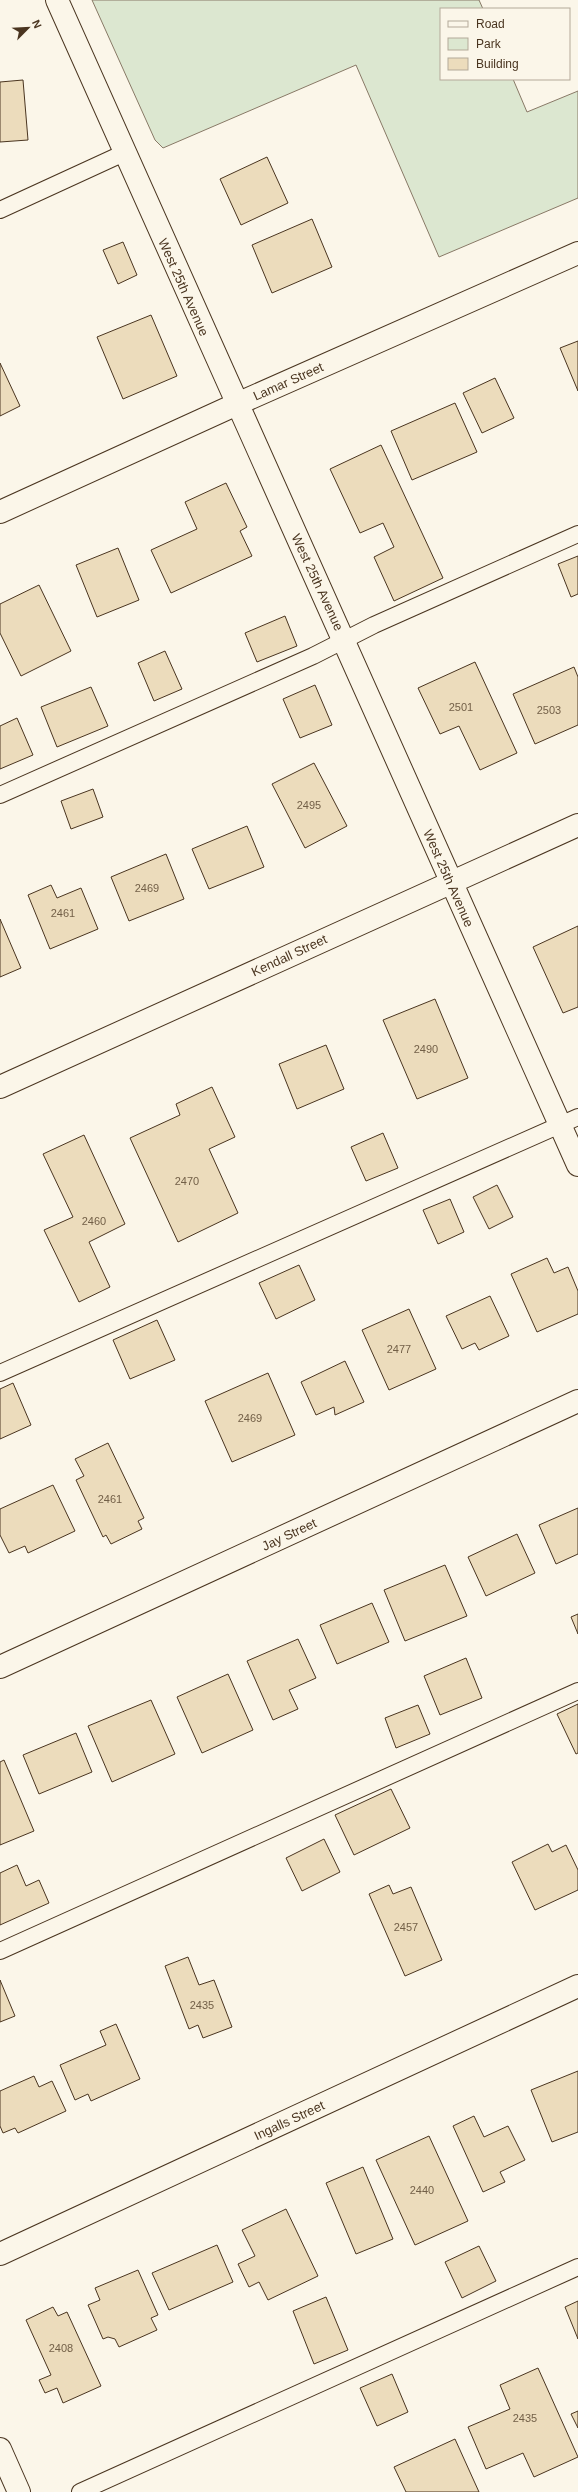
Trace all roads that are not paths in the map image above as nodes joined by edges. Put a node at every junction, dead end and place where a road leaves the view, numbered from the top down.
1 (57, 0) edge
2 (124, 153) junction
3 (0, 210) edge
4 (578, 253) edge
5 (237, 404) junction
6 (0, 512) edge
7 (578, 534) edge
8 (344, 640) junction
9 (0, 795) edge
10 (578, 825) edge
11 (450, 881) junction
12 (0, 1087) edge
13 (569, 1121) edge
14 (578, 1165) edge
15 (0, 1373) edge
16 (578, 1401) edge
17 (0, 1666) edge
18 (578, 1691) edge
19 (0, 1951) edge
20 (578, 1986) edge
21 (0, 2254) edge
22 (578, 2267) edge
23 (0, 2449) edge
24 (20, 2492) edge
25 (80, 2492) edge

1 - 2 street, West 25th Avenue
2 - 3 lane
2 - 5 street, West 25th Avenue
4 - 5 street, Lamar Street
5 - 6 street, Lamar Street
5 - 8 street, West 25th Avenue
7 - 8 lane
8 - 9 lane
8 - 11 street, West 25th Avenue
10 - 11 street, Kendall Street
11 - 12 street, Kendall Street
11 - 13 street, West 25th Avenue
13 - 14 street, West 25th Avenue
13 - 15 lane
16 - 17 street, Jay Street
18 - 19 lane
20 - 21 street, Ingalls Street
22 - 25 lane
23 - 24 street

